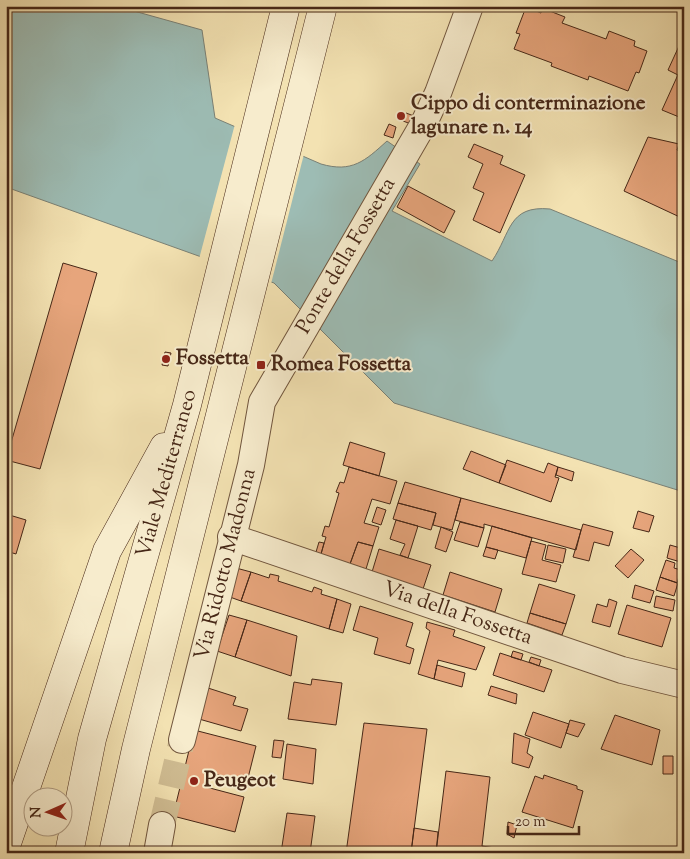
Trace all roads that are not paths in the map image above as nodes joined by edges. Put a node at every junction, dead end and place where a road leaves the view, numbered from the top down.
1 (286, 6) edge
2 (324, 6) edge
3 (470, 6) edge
4 (269, 388) joint
5 (187, 404) junction
6 (232, 537) junction
7 (684, 685) edge
8 (182, 740) tunnel mouth
9 (162, 825) tunnel mouth
10 (6, 846) edge
11 (68, 853) edge
12 (113, 853) edge
13 (157, 853) edge

1 - 5 street, Viale Mediterraneo
2 - 12 street, Viale Mediterraneo
3 - 4 street, Ponte della Fossetta
4 - 6 street, Via Ridotto Madonna
5 - 10 street
5 - 11 street, Viale Mediterraneo
6 - 7 street, Via della Fossetta
6 - 8 street, Via Ridotto Madonna
9 - 13 street

